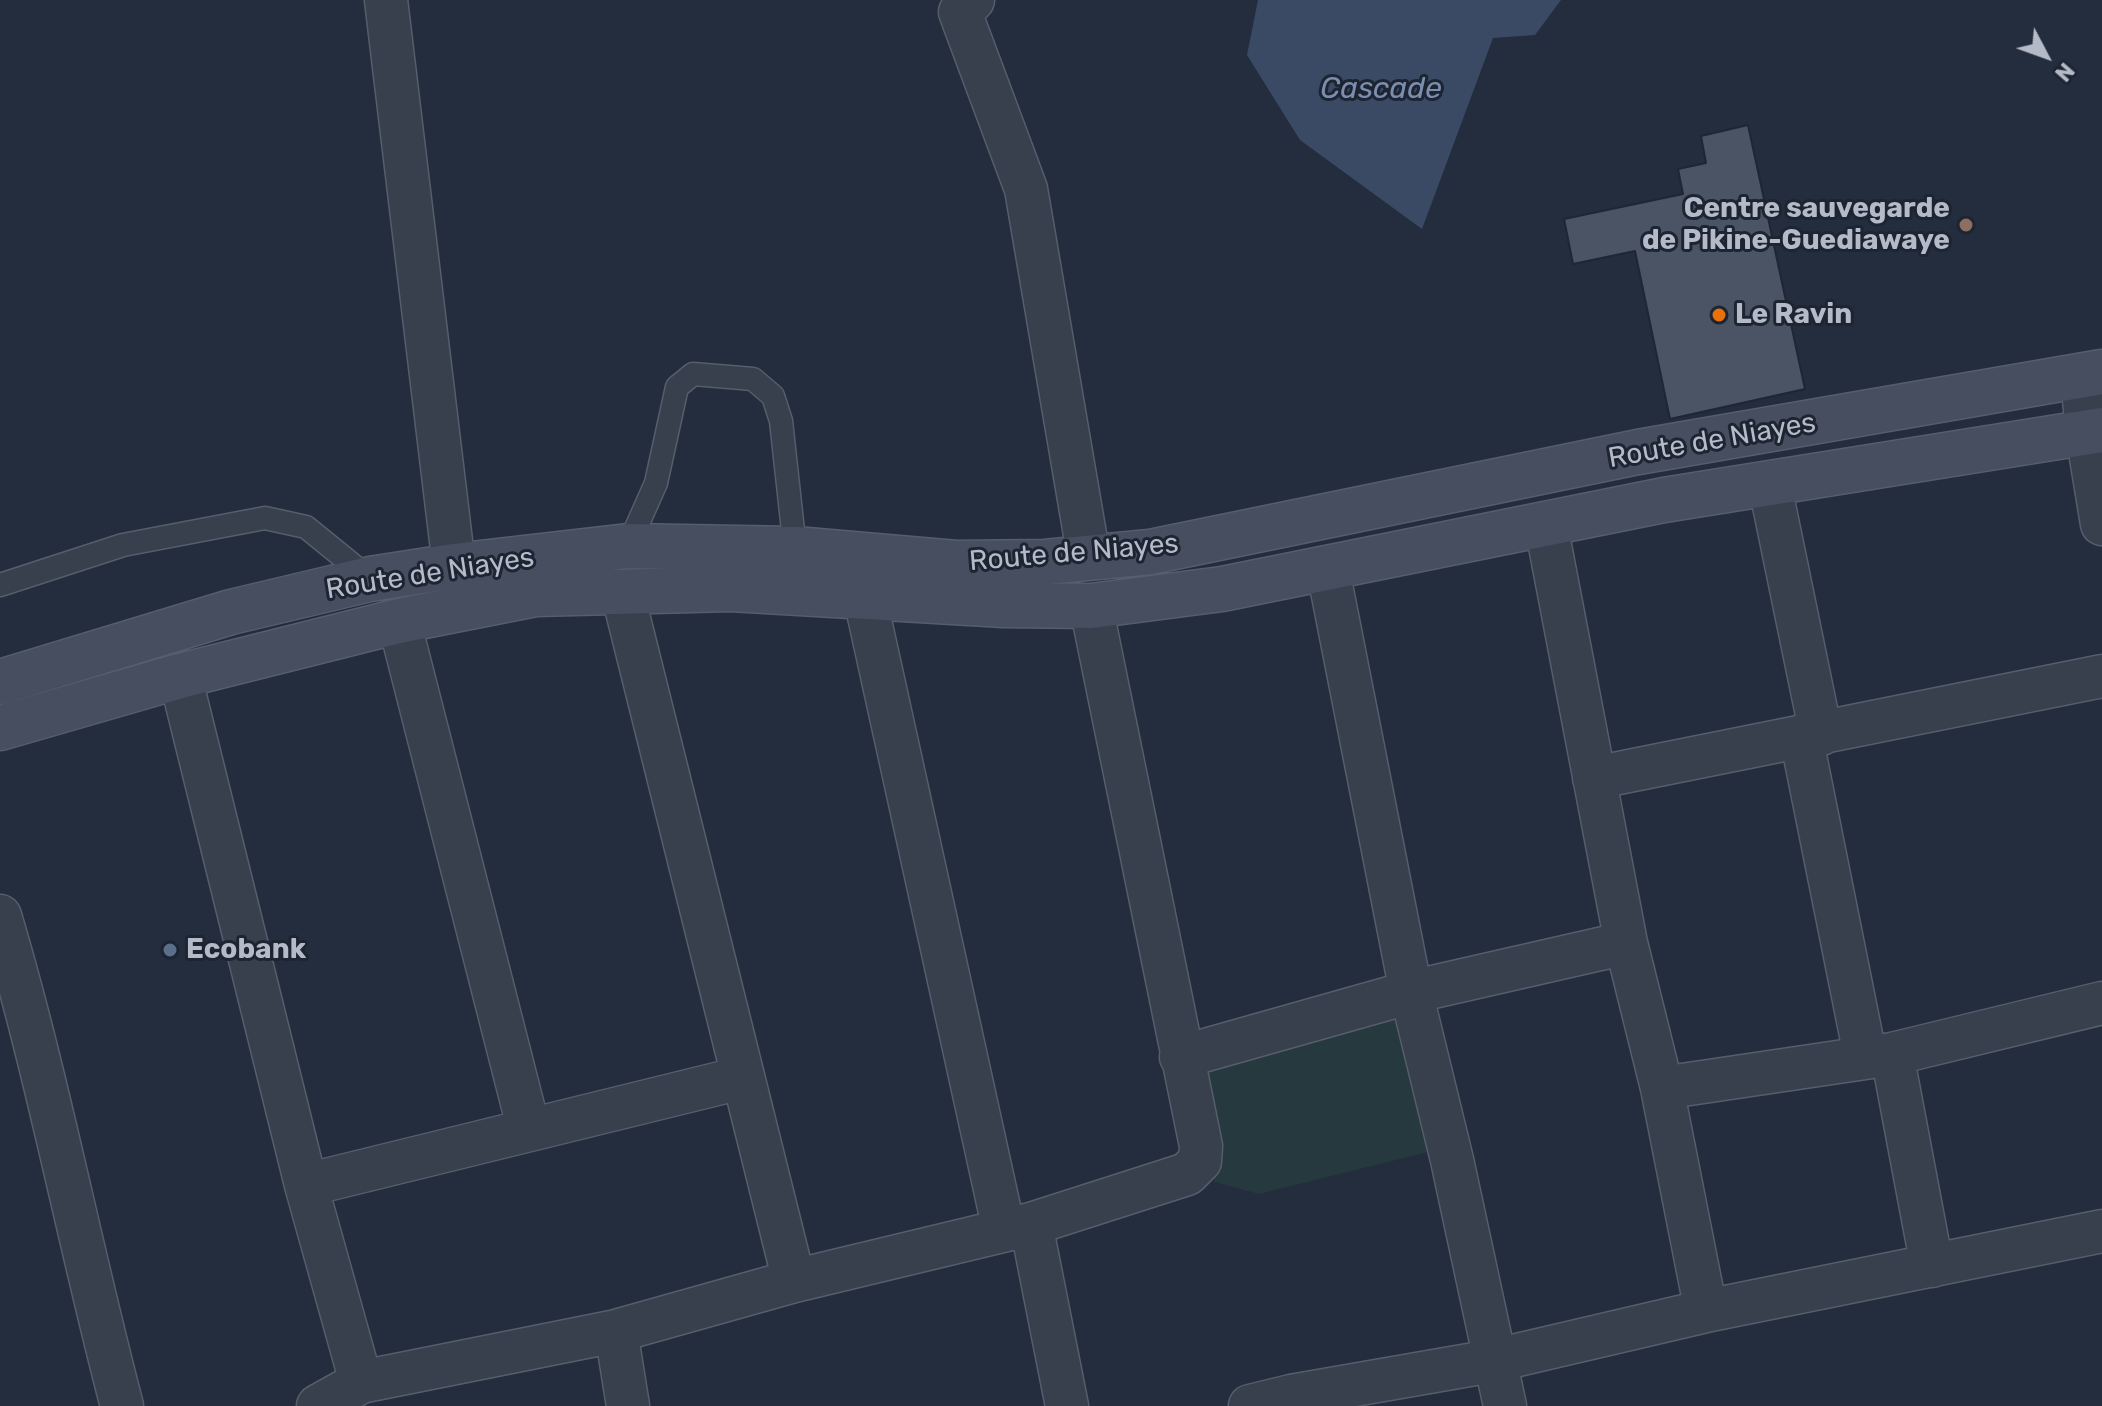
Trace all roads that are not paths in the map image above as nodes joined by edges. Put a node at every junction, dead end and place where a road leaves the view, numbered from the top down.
1 (386, 0) edge
2 (973, 0) edge
3 (2092, 374) edge
4 (2094, 431) edge
5 (1770, 486) junction
6 (2102, 524) edge
7 (1546, 525) junction
8 (628, 546) junction
9 (795, 549) junction
10 (1089, 558) junction
11 (454, 566) junction
12 (1328, 570) junction
13 (370, 579) junction
14 (0, 585) edge
15 (622, 591) junction
16 (865, 598) junction
17 (1091, 606) junction
18 (399, 621) junction
19 (180, 676) junction
20 (2102, 676) edge
21 (0, 682) edge
22 (0, 728) edge
23 (1811, 735) junction
24 (1594, 778) junction
25 (0, 916) edge
26 (1626, 943) junction
27 (11, 991) edge
28 (1411, 992) junction
29 (2102, 1003) edge
30 (1879, 1055) junction
31 (1181, 1057) junction
32 (741, 1078) junction
33 (1662, 1088) junction
34 (529, 1130) junction
35 (306, 1185) junction
36 (1017, 1227) junction
37 (2102, 1231) edge
38 (1932, 1266) junction
39 (794, 1281) junction
40 (1706, 1311) junction
41 (616, 1331) junction
42 (1492, 1361) junction
43 (361, 1382) junction
44 (122, 1406) edge
45 (318, 1406) edge
46 (628, 1406) edge
47 (1067, 1406) edge
48 (1250, 1406) edge
49 (1505, 1406) edge

1 - 11 street
2 - 10 street
3 - 4 street
3 - 10 main road, Route de Niayes
4 - 5 main road, Route de Niayes
4 - 6 street
5 - 7 main road, Route de Niayes
5 - 23 street
7 - 12 main road, Route de Niayes
7 - 24 street
8 - 9 main road, Route de Niayes
8 - 9 lane
8 - 11 main road, Route de Niayes
9 - 10 main road, Route de Niayes
11 - 13 main road, Route de Niayes
12 - 17 main road, Route de Niayes
12 - 28 street
13 - 14 lane
13 - 21 main road, Route de Niayes
15 - 16 main road, Route de Niayes
15 - 18 main road, Route de Niayes
15 - 32 street
16 - 17 main road, Route de Niayes
16 - 36 street
17 - 31 street
18 - 19 main road, Route de Niayes
18 - 34 street
19 - 22 main road, Route de Niayes
19 - 35 street
20 - 23 street
23 - 24 street
23 - 30 street
24 - 26 street
25 - 27 street
26 - 28 street
26 - 33 street
27 - 44 street
28 - 31 street
28 - 42 street
29 - 30 street
30 - 33 street
30 - 38 street
31 - 36 street
32 - 34 street
32 - 39 street
33 - 40 street
34 - 35 street
35 - 43 street
36 - 39 street
36 - 47 street
37 - 38 street
38 - 40 street
39 - 41 street
40 - 42 street
41 - 43 street
41 - 46 street
42 - 48 street
42 - 49 street
43 - 45 street

